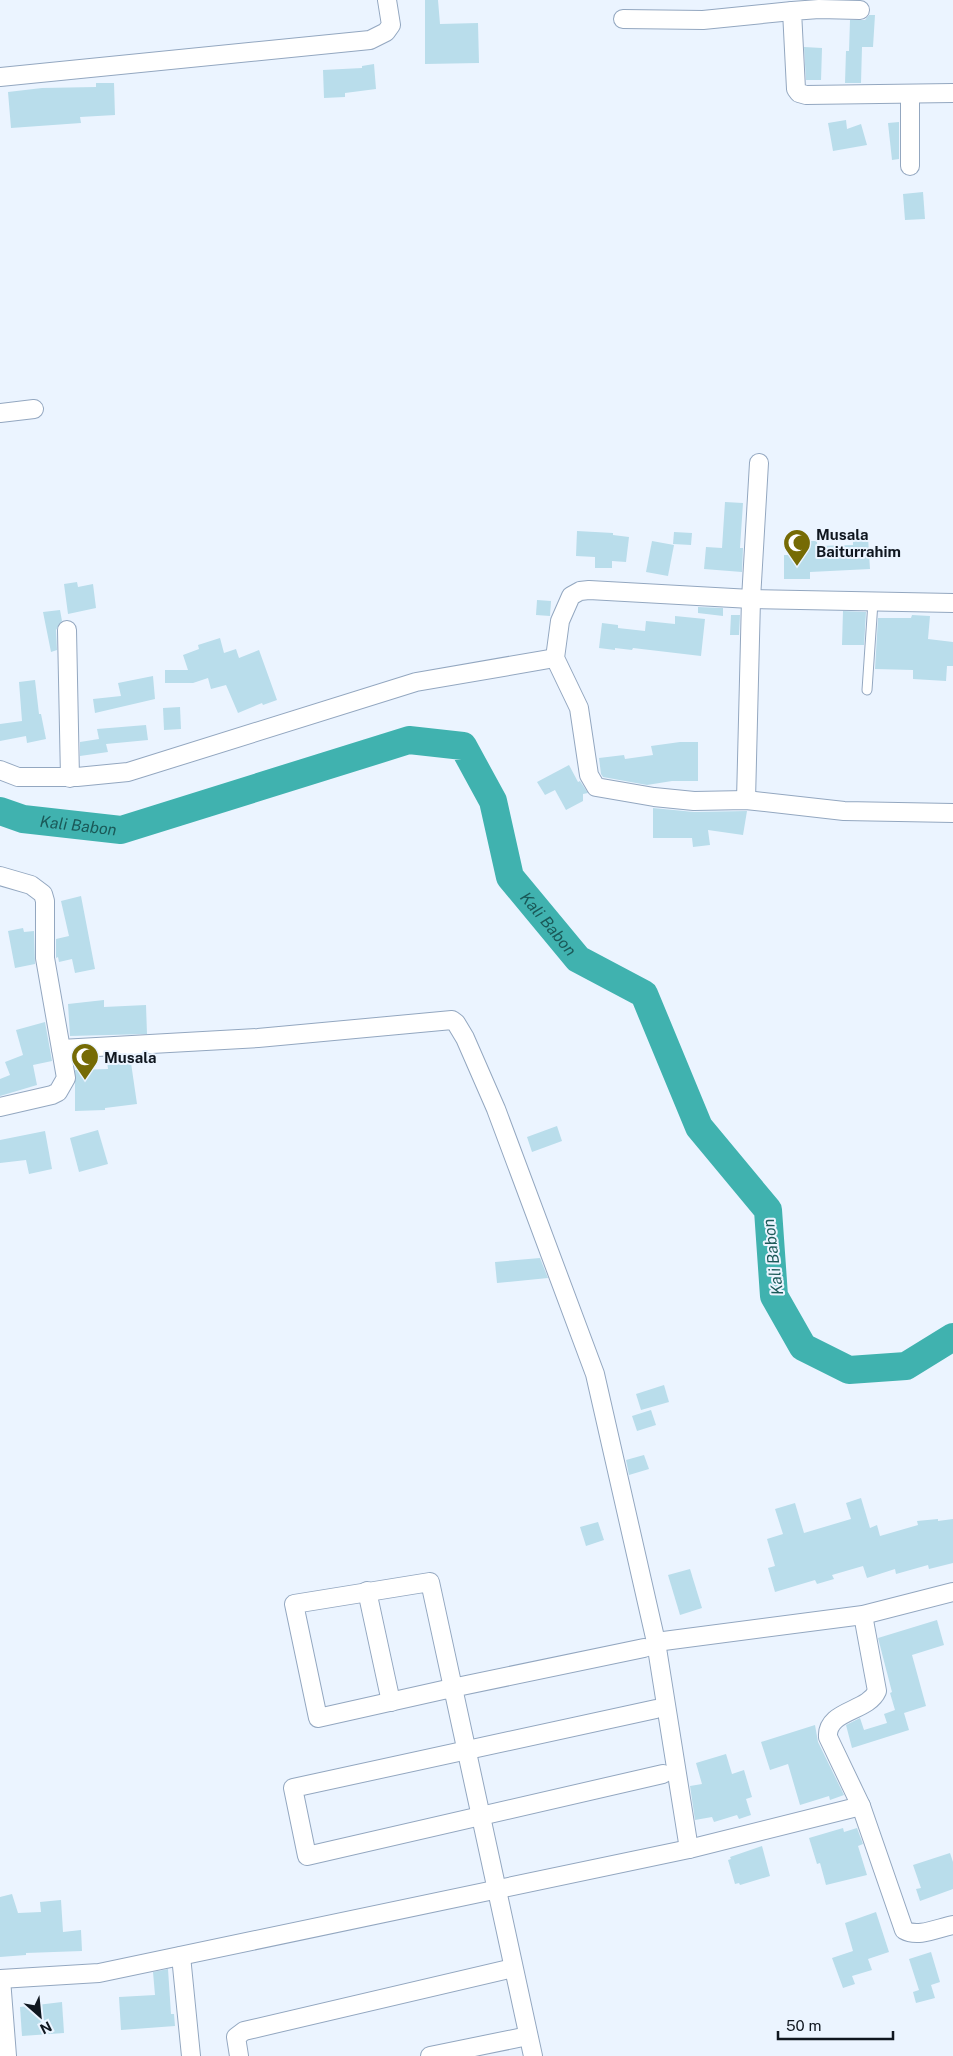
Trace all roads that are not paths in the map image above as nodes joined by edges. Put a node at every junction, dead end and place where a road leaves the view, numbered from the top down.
1 (387, 0) edge
2 (860, 10) dead end
3 (792, 11) junction
4 (623, 19) dead end
5 (0, 77) edge
6 (953, 93) edge
7 (910, 94) junction
8 (910, 166) dead end
9 (34, 409) dead end
10 (0, 413) edge
11 (759, 463) dead end
12 (751, 599) junction
13 (873, 602) junction
14 (953, 604) edge
15 (67, 630) dead end
16 (556, 658) junction
17 (867, 690) dead end
18 (0, 770) edge
19 (70, 778) junction
20 (746, 800) junction
21 (953, 812) edge
22 (0, 876) edge
23 (60, 1049) junction
24 (0, 1107) edge
25 (367, 1591) junction
26 (953, 1592) edge
27 (863, 1615) junction
28 (650, 1645) junction
29 (452, 1688) junction
30 (391, 1702) junction
31 (656, 1709) dead end
32 (466, 1751) junction
33 (663, 1774) dead end
34 (861, 1806) junction
35 (479, 1816) junction
36 (689, 1849) junction
37 (495, 1890) junction
38 (953, 1925) edge
39 (181, 1956) junction
40 (513, 1968) junction
41 (0, 1979) edge
42 (528, 2036) junction
43 (7, 2056) edge
44 (191, 2056) edge
45 (239, 2056) edge
46 (430, 2056) edge
47 (533, 2056) edge

1 - 5 street
2 - 3 street
3 - 4 street
3 - 7 street
6 - 7 street
7 - 8 street
9 - 10 street
11 - 12 street
12 - 13 street
12 - 16 street
12 - 20 street
13 - 14 street
13 - 17 lane
15 - 19 street
16 - 19 street
16 - 20 street
18 - 19 street
20 - 21 street
22 - 23 street
23 - 24 street
23 - 28 street
25 - 29 street
25 - 30 street
25 - 30 street
26 - 27 street
27 - 28 street
27 - 34 street
28 - 29 street
28 - 36 street
29 - 30 street
29 - 32 street
31 - 32 street
32 - 35 street
32 - 35 street
33 - 35 street
34 - 36 street
34 - 38 street
35 - 37 street
36 - 37 street
37 - 39 street
37 - 40 street
39 - 41 street
39 - 44 street
40 - 42 street
40 - 45 street
41 - 43 street
42 - 46 street
42 - 47 street

